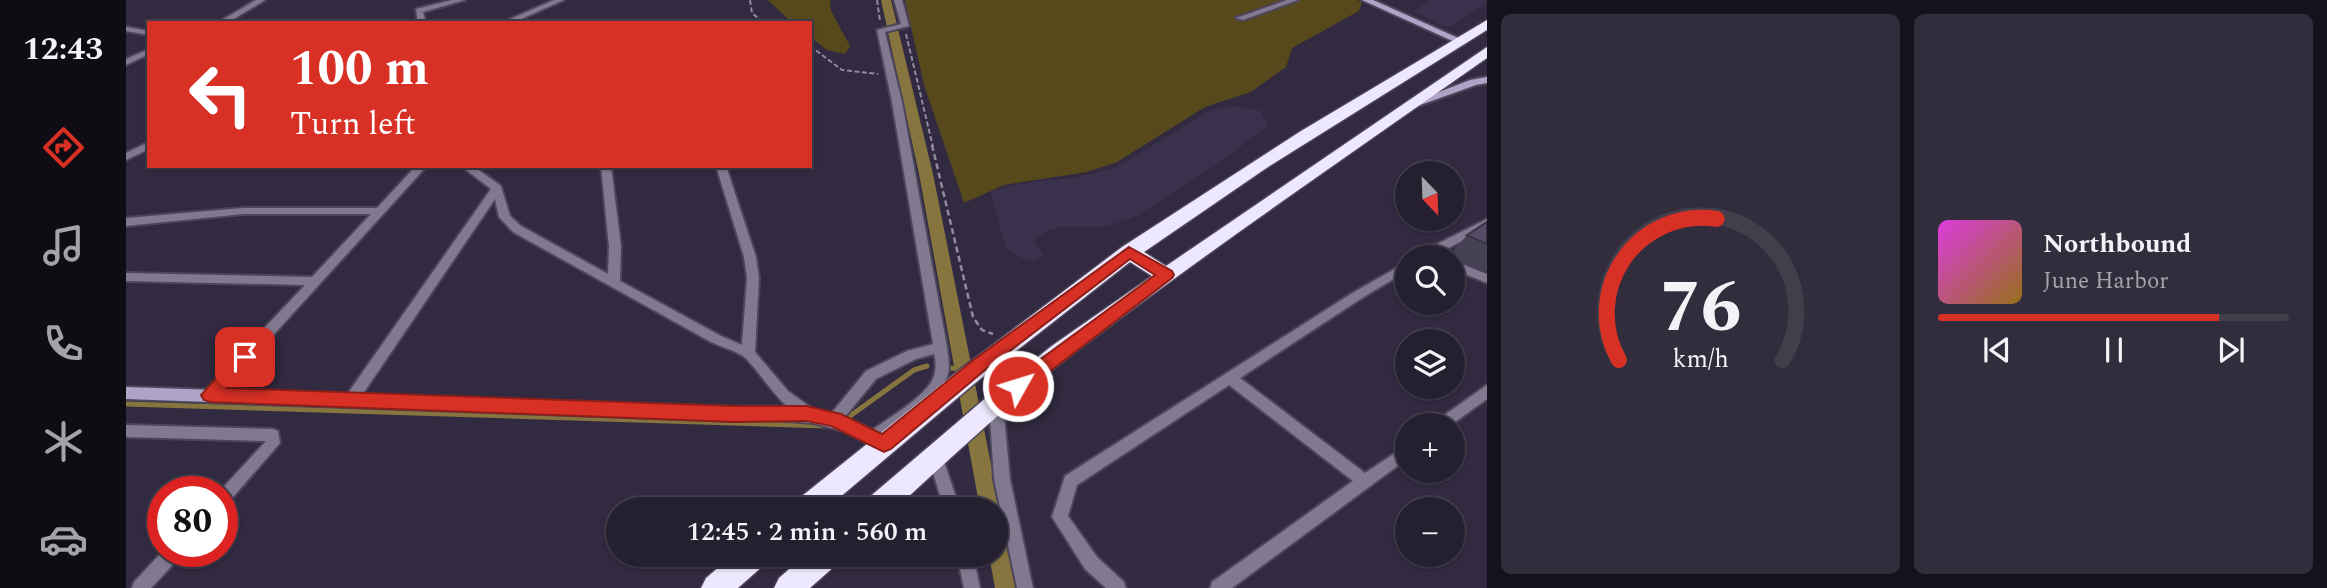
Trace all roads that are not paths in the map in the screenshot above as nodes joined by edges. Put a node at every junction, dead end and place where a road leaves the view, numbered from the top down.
1 (261, 0) edge
2 (461, 0) edge
3 (560, 0) edge
4 (898, 0) edge
5 (1294, 0) edge
6 (1366, 0) edge
7 (1240, 18) dead end
8 (224, 21) edge
9 (422, 21) edge
10 (510, 21) edge
11 (1487, 24) edge
12 (892, 27) joint
13 (126, 29) edge
14 (147, 33) edge
15 (1460, 41) junction
16 (1487, 51) edge
17 (147, 52) edge
18 (126, 62) edge
19 (891, 80) joint
20 (1487, 80) edge
21 (1404, 107) junction
22 (147, 146) edge
23 (126, 157) edge
24 (420, 168) edge
25 (469, 168) edge
26 (607, 168) edge
27 (722, 168) edge
28 (497, 188) junction
29 (380, 211) junction
30 (126, 222) edge
31 (1487, 223) edge
32 (1449, 245) edge
33 (1129, 252) junction
34 (1465, 270) edge
35 (1395, 273) edge
36 (1166, 275) junction
37 (126, 276) edge
38 (1487, 279) edge
39 (315, 281) junction
40 (614, 282) junction
41 (940, 347) junction
42 (748, 353) junction
43 (1231, 379) junction
44 (1487, 391) edge
45 (126, 393) edge
46 (210, 395) junction
47 (351, 400) junction
48 (990, 409) junction
49 (807, 413) junction
50 (1457, 413) edge
51 (835, 419) junction
52 (126, 431) edge
53 (879, 440) junction
54 (943, 449) junction
55 (1395, 460) edge
56 (238, 481) edge
57 (1366, 482) junction
58 (820, 497) edge
59 (889, 497) edge
60 (950, 497) edge
61 (159, 567) edge
62 (740, 567) edge
63 (813, 567) edge
64 (968, 567) edge
65 (140, 588) edge
66 (716, 588) edge
67 (789, 588) edge
68 (972, 588) edge
69 (1026, 588) edge
70 (1118, 588) edge
71 (1219, 588) edge

1 - 8 street
2 - 9 street
3 - 10 street
4 - 12 street
5 - 7 street
6 - 15 street
11 - 15 highway
12 - 19 street
13 - 14 street
15 - 33 highway
16 - 21 highway
17 - 18 street
19 - 41 street
20 - 21 street
21 - 36 highway
22 - 23 street
24 - 29 street
25 - 28 street
26 - 40 street
27 - 42 street
28 - 40 street
28 - 47 street
29 - 30 street
29 - 39 street
31 - 32 street
33 - 36 highway
33 - 53 highway
34 - 38 street
35 - 43 street
36 - 48 highway
37 - 39 street
39 - 46 street
40 - 42 street
41 - 51 street
41 - 53 street
42 - 49 street
43 - 57 street
43 - 70 street
44 - 50 street
45 - 46 street
46 - 47 street
47 - 49 street
48 - 54 highway
48 - 69 street
49 - 51 street
51 - 53 street
52 - 56 street
53 - 58 highway
54 - 59 highway
54 - 60 street
55 - 57 street
57 - 71 street
61 - 65 street
62 - 66 highway
63 - 67 highway
64 - 68 street

